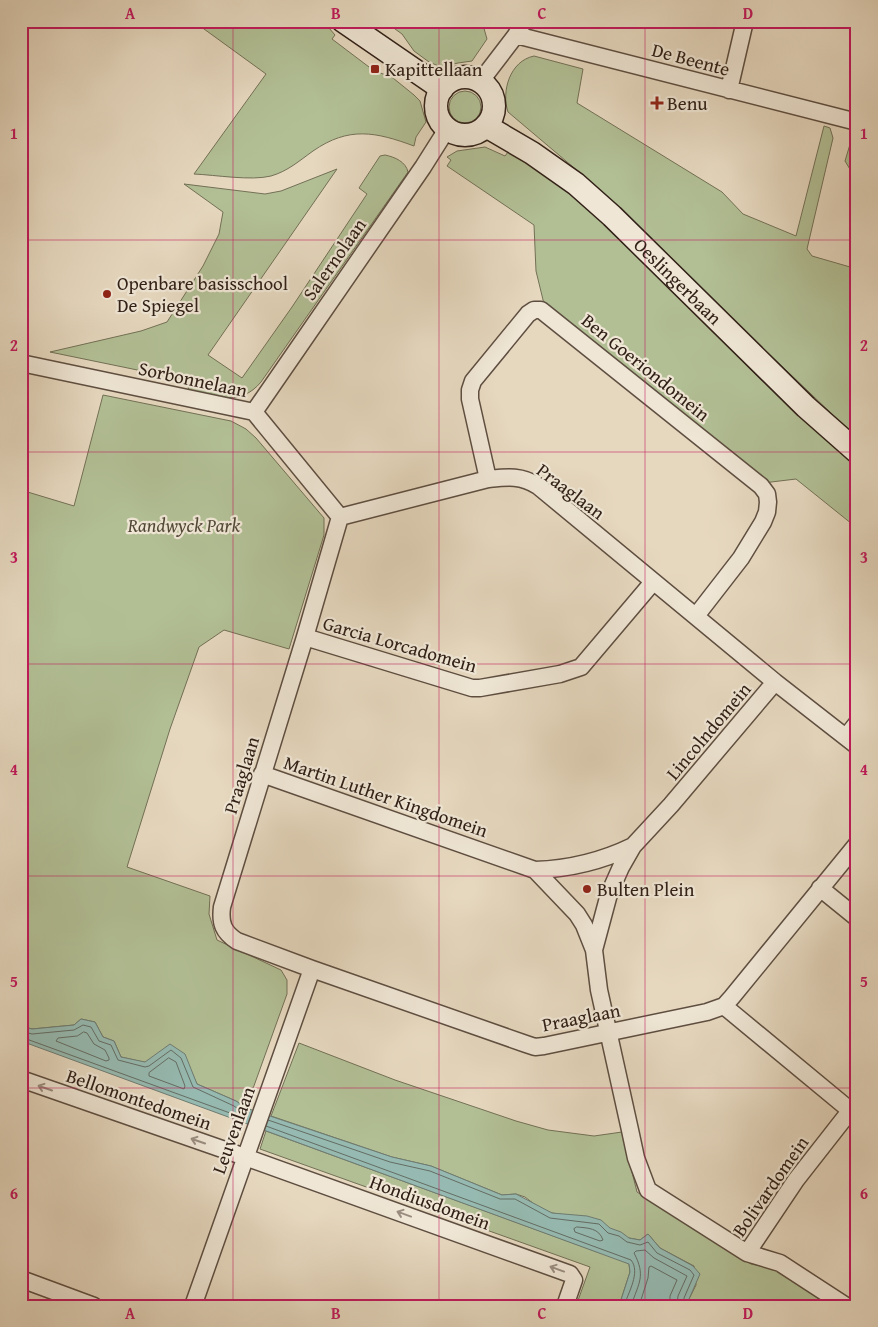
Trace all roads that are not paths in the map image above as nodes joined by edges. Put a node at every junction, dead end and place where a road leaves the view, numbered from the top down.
1 (344, 21) edge
2 (745, 21) edge
3 (520, 28) edge
4 (480, 82) junction
5 (442, 90) junction
6 (729, 90) junction
7 (857, 122) edge
8 (486, 126) junction
9 (447, 128) junction
10 (21, 363) edge
11 (254, 412) junction
12 (857, 452) edge
13 (488, 479) junction
14 (340, 517) junction
15 (653, 582) junction
16 (696, 616) junction
17 (305, 636) junction
18 (775, 682) junction
19 (857, 723) edge
20 (851, 742) edge
21 (262, 774) junction
22 (857, 844) edge
23 (633, 846) junction
24 (535, 870) junction
25 (820, 888) junction
26 (857, 918) edge
27 (594, 950) junction
28 (312, 969) junction
29 (724, 1006) junction
30 (608, 1032) junction
31 (21, 1079) edge
32 (853, 1113) edge
33 (244, 1157) junction
34 (747, 1253) junction
35 (21, 1279) edge
36 (94, 1306) edge
37 (193, 1306) edge
38 (565, 1306) edge
39 (846, 1306) edge

1 - 5 main road
2 - 6 street
3 - 4 street
3 - 6 street, De Beente
4 - 5 main road
4 - 8 main road
5 - 9 main road
6 - 7 street, De Beente
8 - 9 main road
8 - 12 main road, Oeslingerbaan
9 - 11 street, Salernolaan
10 - 11 street, Sorbonnelaan
11 - 14 street, Sorbonnelaan
13 - 14 street, Praaglaan
13 - 15 street, Praaglaan
13 - 16 street, Ben Goeriondomein
14 - 17 street, Praaglaan
15 - 16 street, Praaglaan
15 - 17 street, Garcia Lorcadomein
16 - 18 street, Praaglaan
17 - 21 street, Praaglaan
18 - 20 street, Praaglaan
18 - 23 street, Lincolndomein
19 - 20 street
21 - 24 street, Martin Luther Kingdomein
21 - 28 street, Praaglaan
22 - 25 street
23 - 24 street
23 - 27 street
24 - 27 street
25 - 26 street
25 - 29 street
27 - 30 street, Bolivardomein
28 - 30 street, Praaglaan
28 - 33 street, Leuvenlaan
29 - 30 street, Praaglaan
29 - 32 street
30 - 34 street, Bolivardomein
33 -> 31 street, Bellomontedomein
32 - 34 street, Bolivardomein
33 - 37 street, Leuvenlaan
38 -> 33 street, Hondiusdomein
34 - 39 street
35 - 36 street

